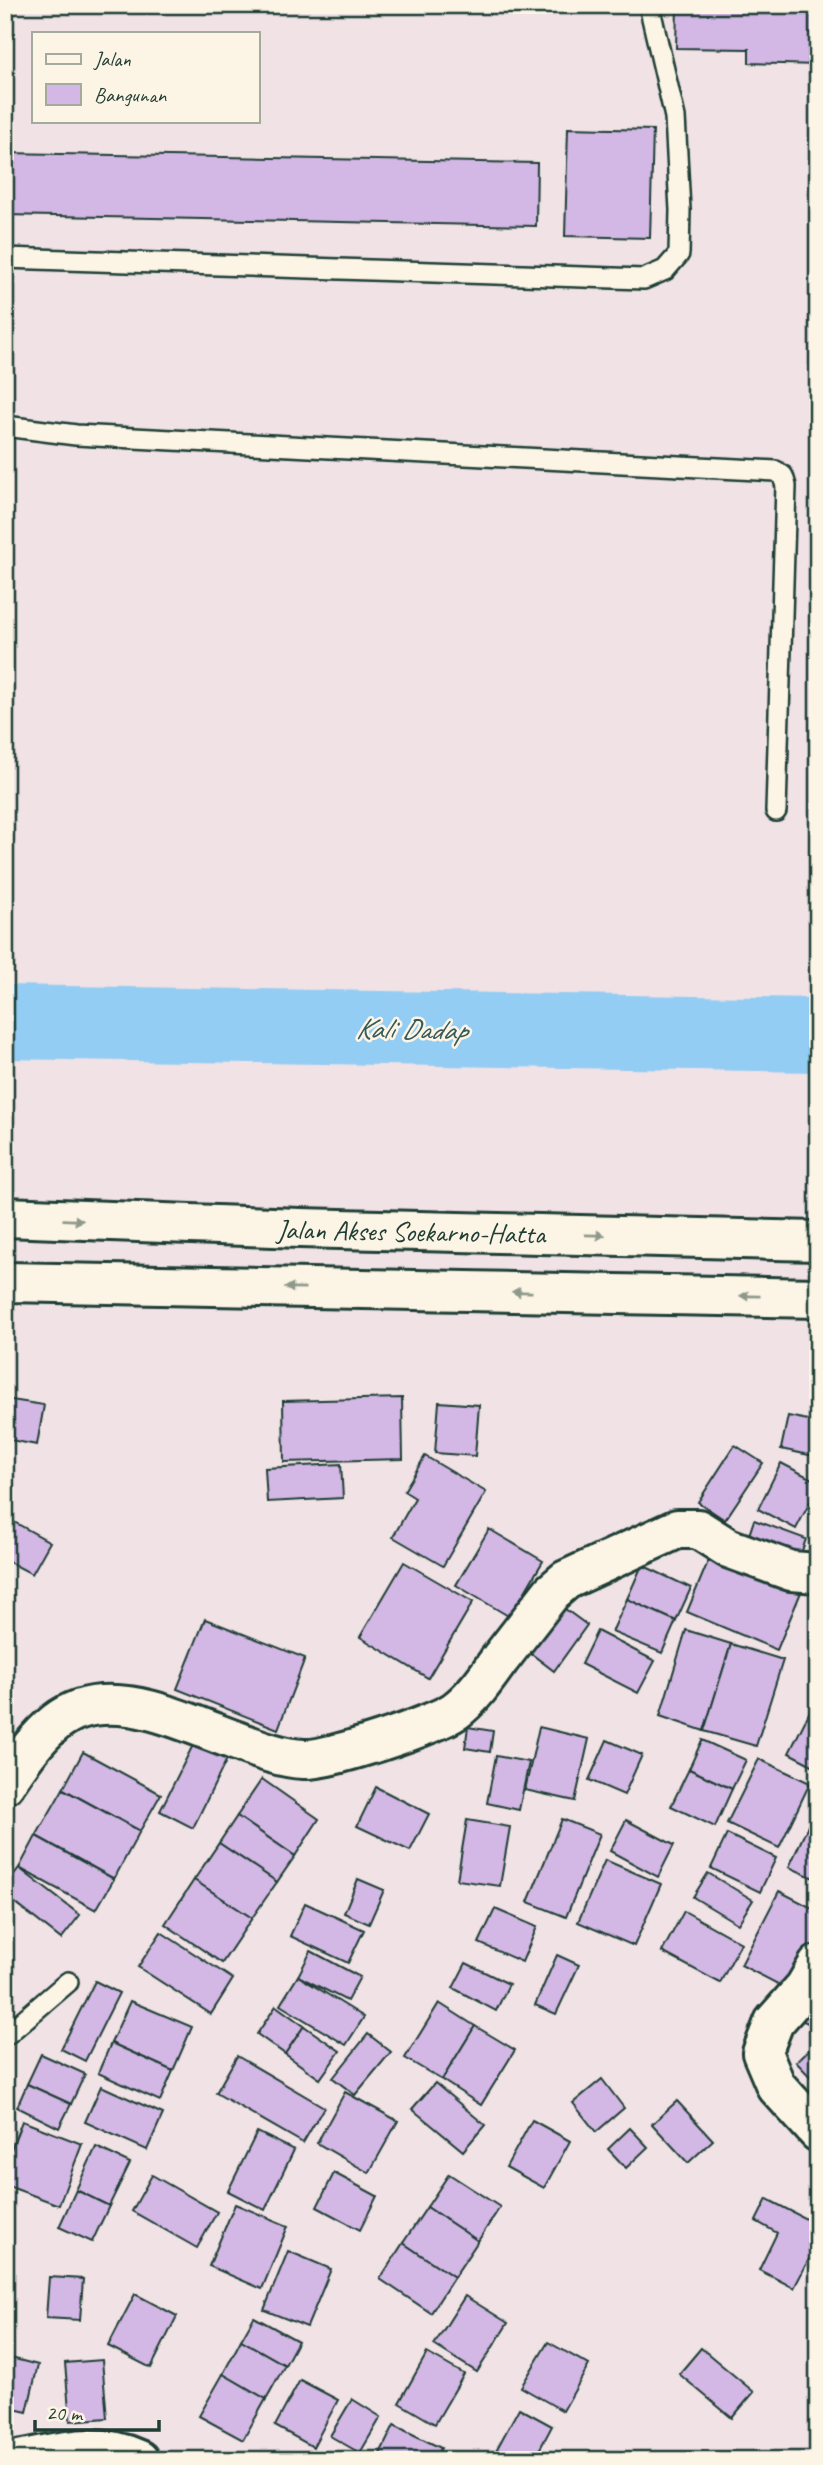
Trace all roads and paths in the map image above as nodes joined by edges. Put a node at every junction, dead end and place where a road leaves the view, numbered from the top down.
1 (649, 5) edge
2 (5, 258) edge
3 (5, 426) edge
4 (776, 811) dead end
5 (5, 1217) edge
6 (818, 1241) edge
7 (5, 1282) edge
8 (818, 1298) edge
9 (818, 1573) edge
10 (5, 1784) edge
11 (818, 1965) edge
12 (68, 1982) dead end
13 (5, 2036) edge
14 (818, 2132) edge
15 (19, 2460) edge
16 (139, 2460) edge

1 - 2 lane
3 - 4 lane
5 -> 6 main road, Jalan Akses Soekarno-Hatta
8 -> 7 main road, Jalan Akses Soekarno-Hatta
9 - 10 main road
11 - 14 main road
12 - 13 lane
15 - 16 main road

